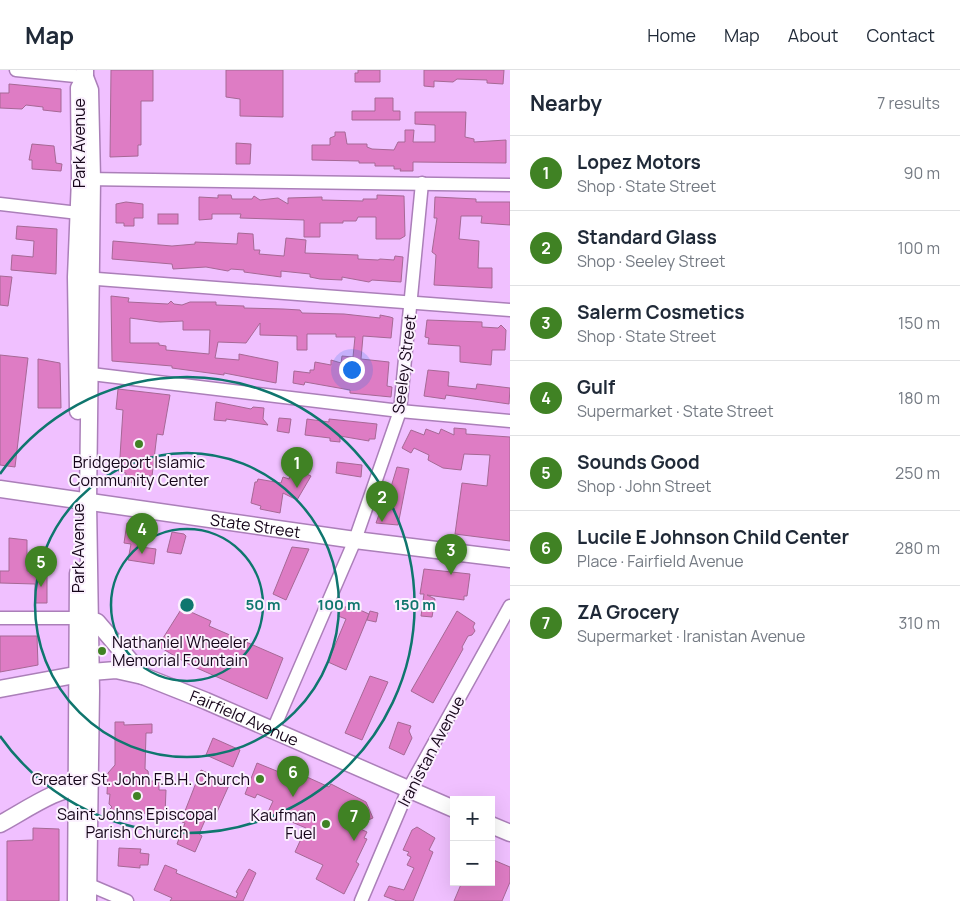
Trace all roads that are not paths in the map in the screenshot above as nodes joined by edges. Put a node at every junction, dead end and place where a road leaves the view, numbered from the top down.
1 (16, 70) edge
2 (85, 73) edge
3 (86, 179) junction
4 (422, 184) junction
5 (510, 185) edge
6 (0, 204) edge
7 (85, 214) junction
8 (83, 278) junction
9 (411, 302) junction
10 (510, 310) edge
11 (84, 373) junction
12 (400, 411) junction
13 (510, 421) edge
14 (0, 489) edge
15 (83, 501) junction
16 (356, 540) junction
17 (510, 559) edge
18 (510, 606) edge
19 (0, 618) edge
20 (84, 618) junction
21 (85, 673) junction
22 (143, 676) junction
23 (0, 688) edge
24 (273, 730) junction
25 (83, 787) junction
26 (408, 790) junction
27 (450, 807) edge
28 (0, 824) edge
29 (495, 827) edge
30 (510, 833) edge
31 (84, 888) edge
32 (76, 901) edge
33 (127, 901) edge
34 (361, 901) edge

1 - 2 street
2 - 3 main road, Park Avenue
3 - 4 street
3 - 7 main road, Park Avenue
4 - 5 street
4 - 9 street, Seeley Street
6 - 7 street
7 - 8 main road, Park Avenue
8 - 9 street
8 - 11 main road, Park Avenue
9 - 10 street
9 - 12 street, Seeley Street
11 - 12 street
11 - 15 main road, Park Avenue
12 - 13 street
12 - 16 street, Seeley Street
14 - 15 main road, State Street
15 - 16 main road, State Street
15 - 20 main road, Park Avenue
16 - 17 main road, State Street
16 - 24 street, Seeley Street
18 - 26 street, Iranistan Avenue
19 - 20 street
20 - 21 main road, Park Avenue
20 - 22 main road, Fairfield Avenue
21 - 22 main road, Fairfield Avenue
21 - 23 main road, Fairfield Avenue
21 - 25 main road, Park Avenue
22 - 24 main road, Fairfield Avenue
24 - 26 main road, Fairfield Avenue
25 - 28 main road
25 - 31 main road, Park Avenue
26 - 27 main road, Fairfield Avenue
26 - 34 street, Iranistan Avenue
29 - 30 main road
31 - 32 main road, Park Avenue
31 - 33 street

